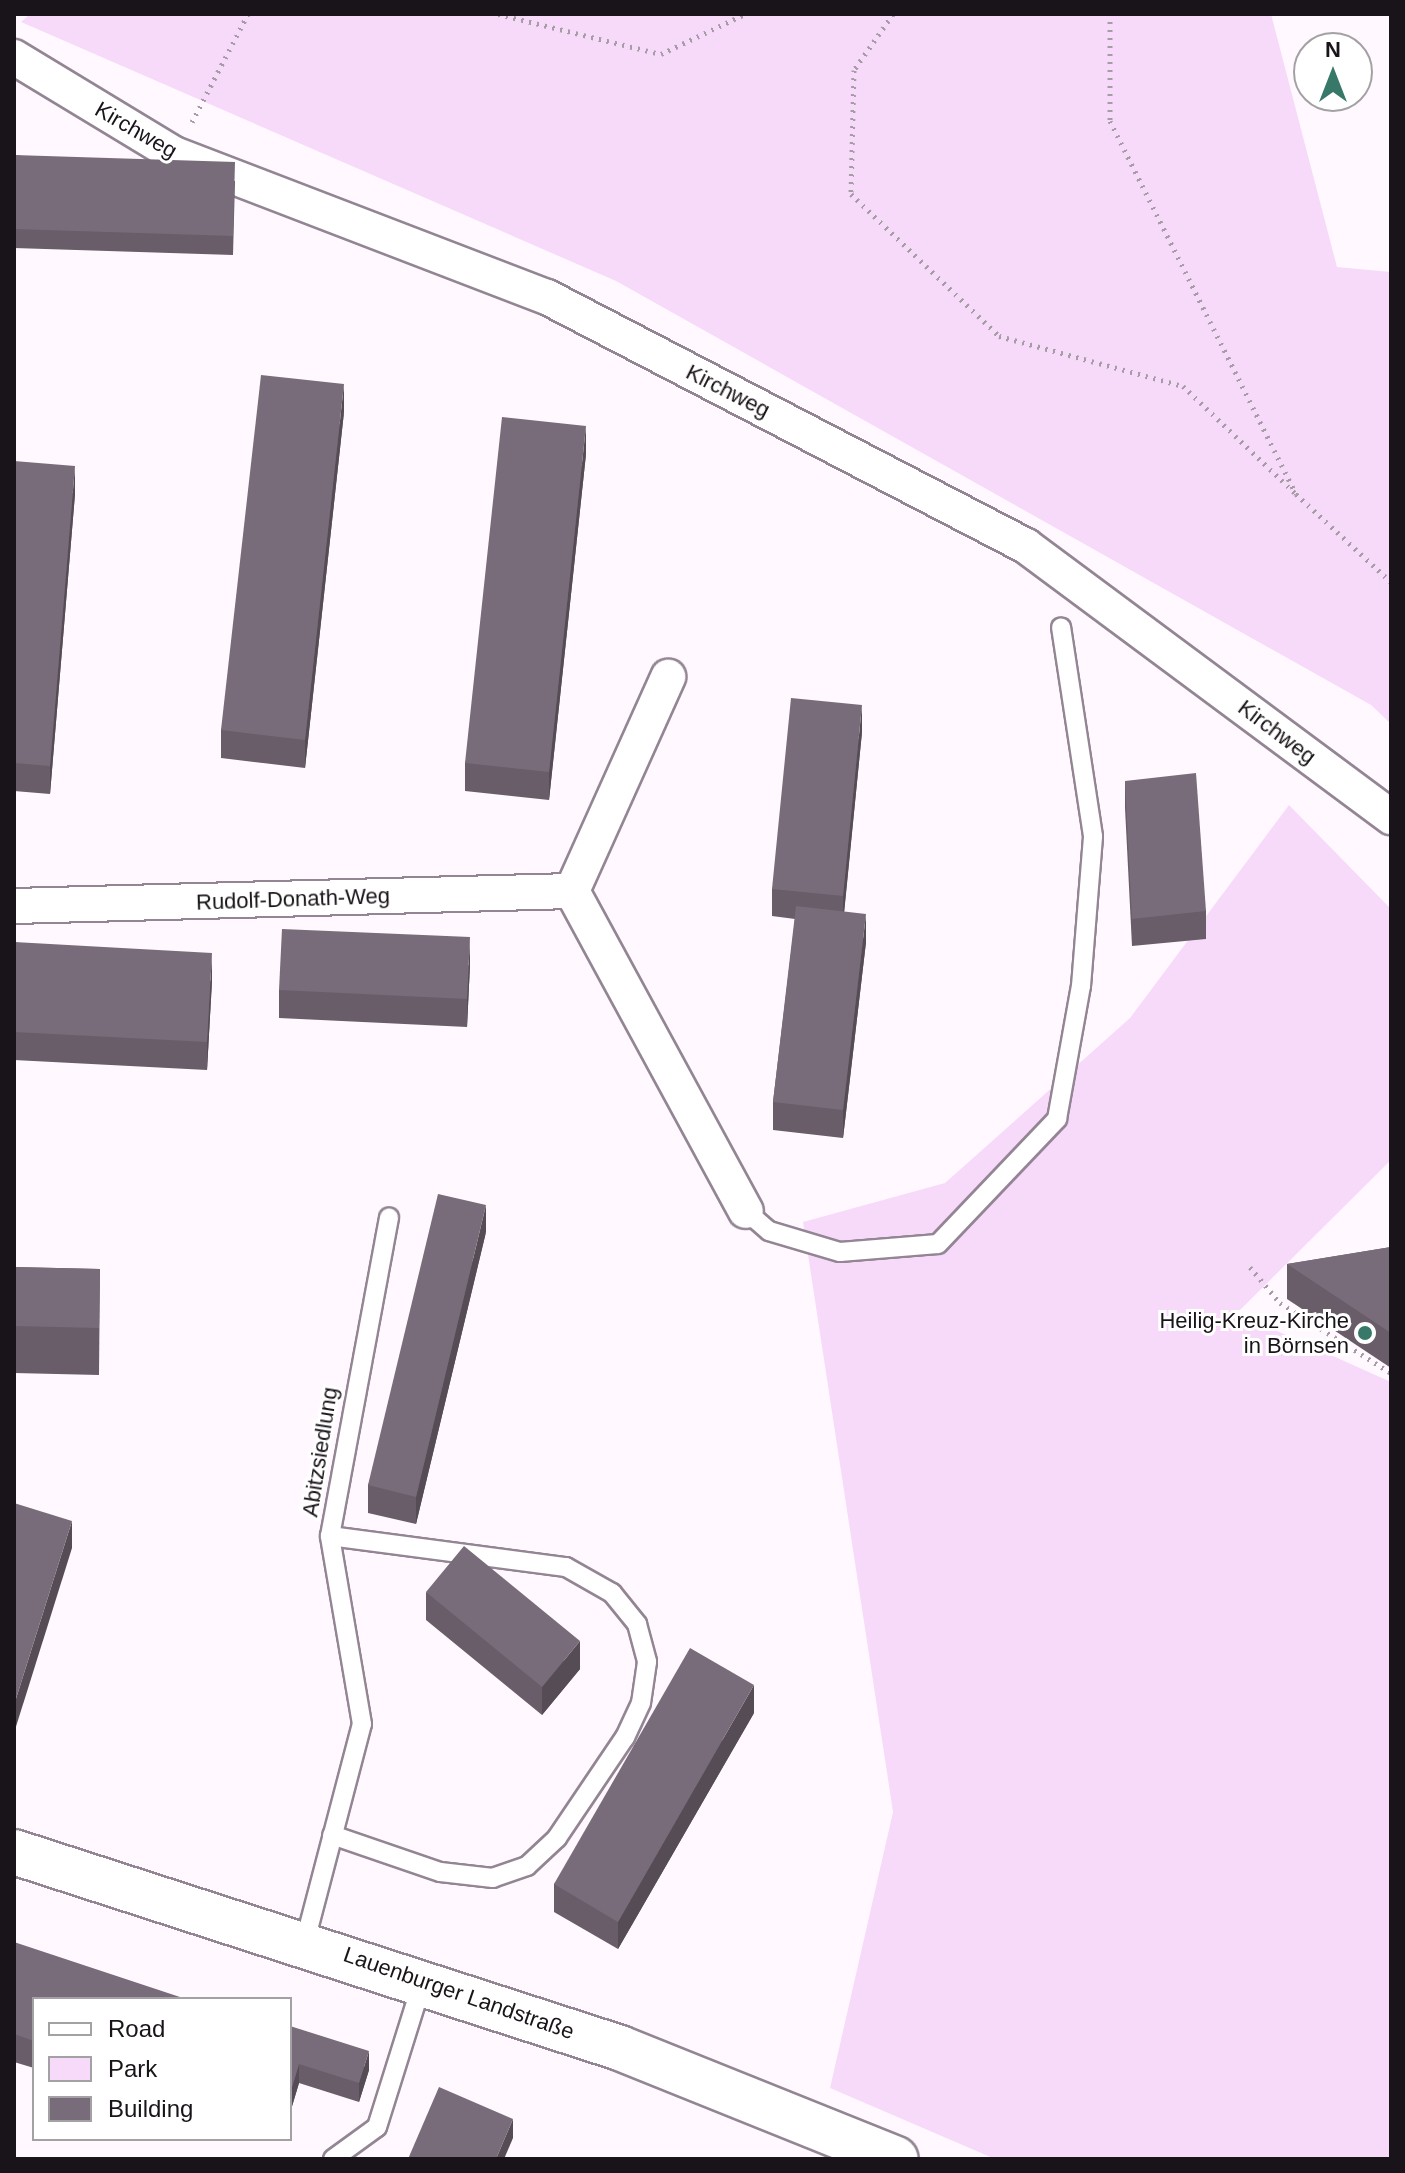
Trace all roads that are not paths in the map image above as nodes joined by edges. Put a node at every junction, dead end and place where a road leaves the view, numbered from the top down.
1 (14, 57) edge
2 (1061, 627) dead end
3 (668, 677) dead end
4 (1391, 817) edge
5 (572, 891) junction
6 (14, 906) edge
7 (746, 1211) joint
8 (389, 1217) dead end
9 (330, 1536) junction
10 (332, 1835) junction
11 (14, 1852) edge
12 (305, 1941) junction
13 (423, 1981) junction
14 (333, 2159) edge
15 (896, 2159) edge

1 - 4 street, Kirchweg
2 - 7 lane
3 - 5 street
5 - 6 street, Rudolf-Donath-Weg
5 - 7 street
8 - 9 lane, Abitzsiedlung
9 - 10 lane, Abitzsiedlung
9 - 10 lane
10 - 12 lane, Abitzsiedlung
11 - 12 main road, Lauenburger Landstraße
12 - 13 main road, Lauenburger Landstraße
13 - 14 lane
13 - 15 main road, Lauenburger Landstraße

